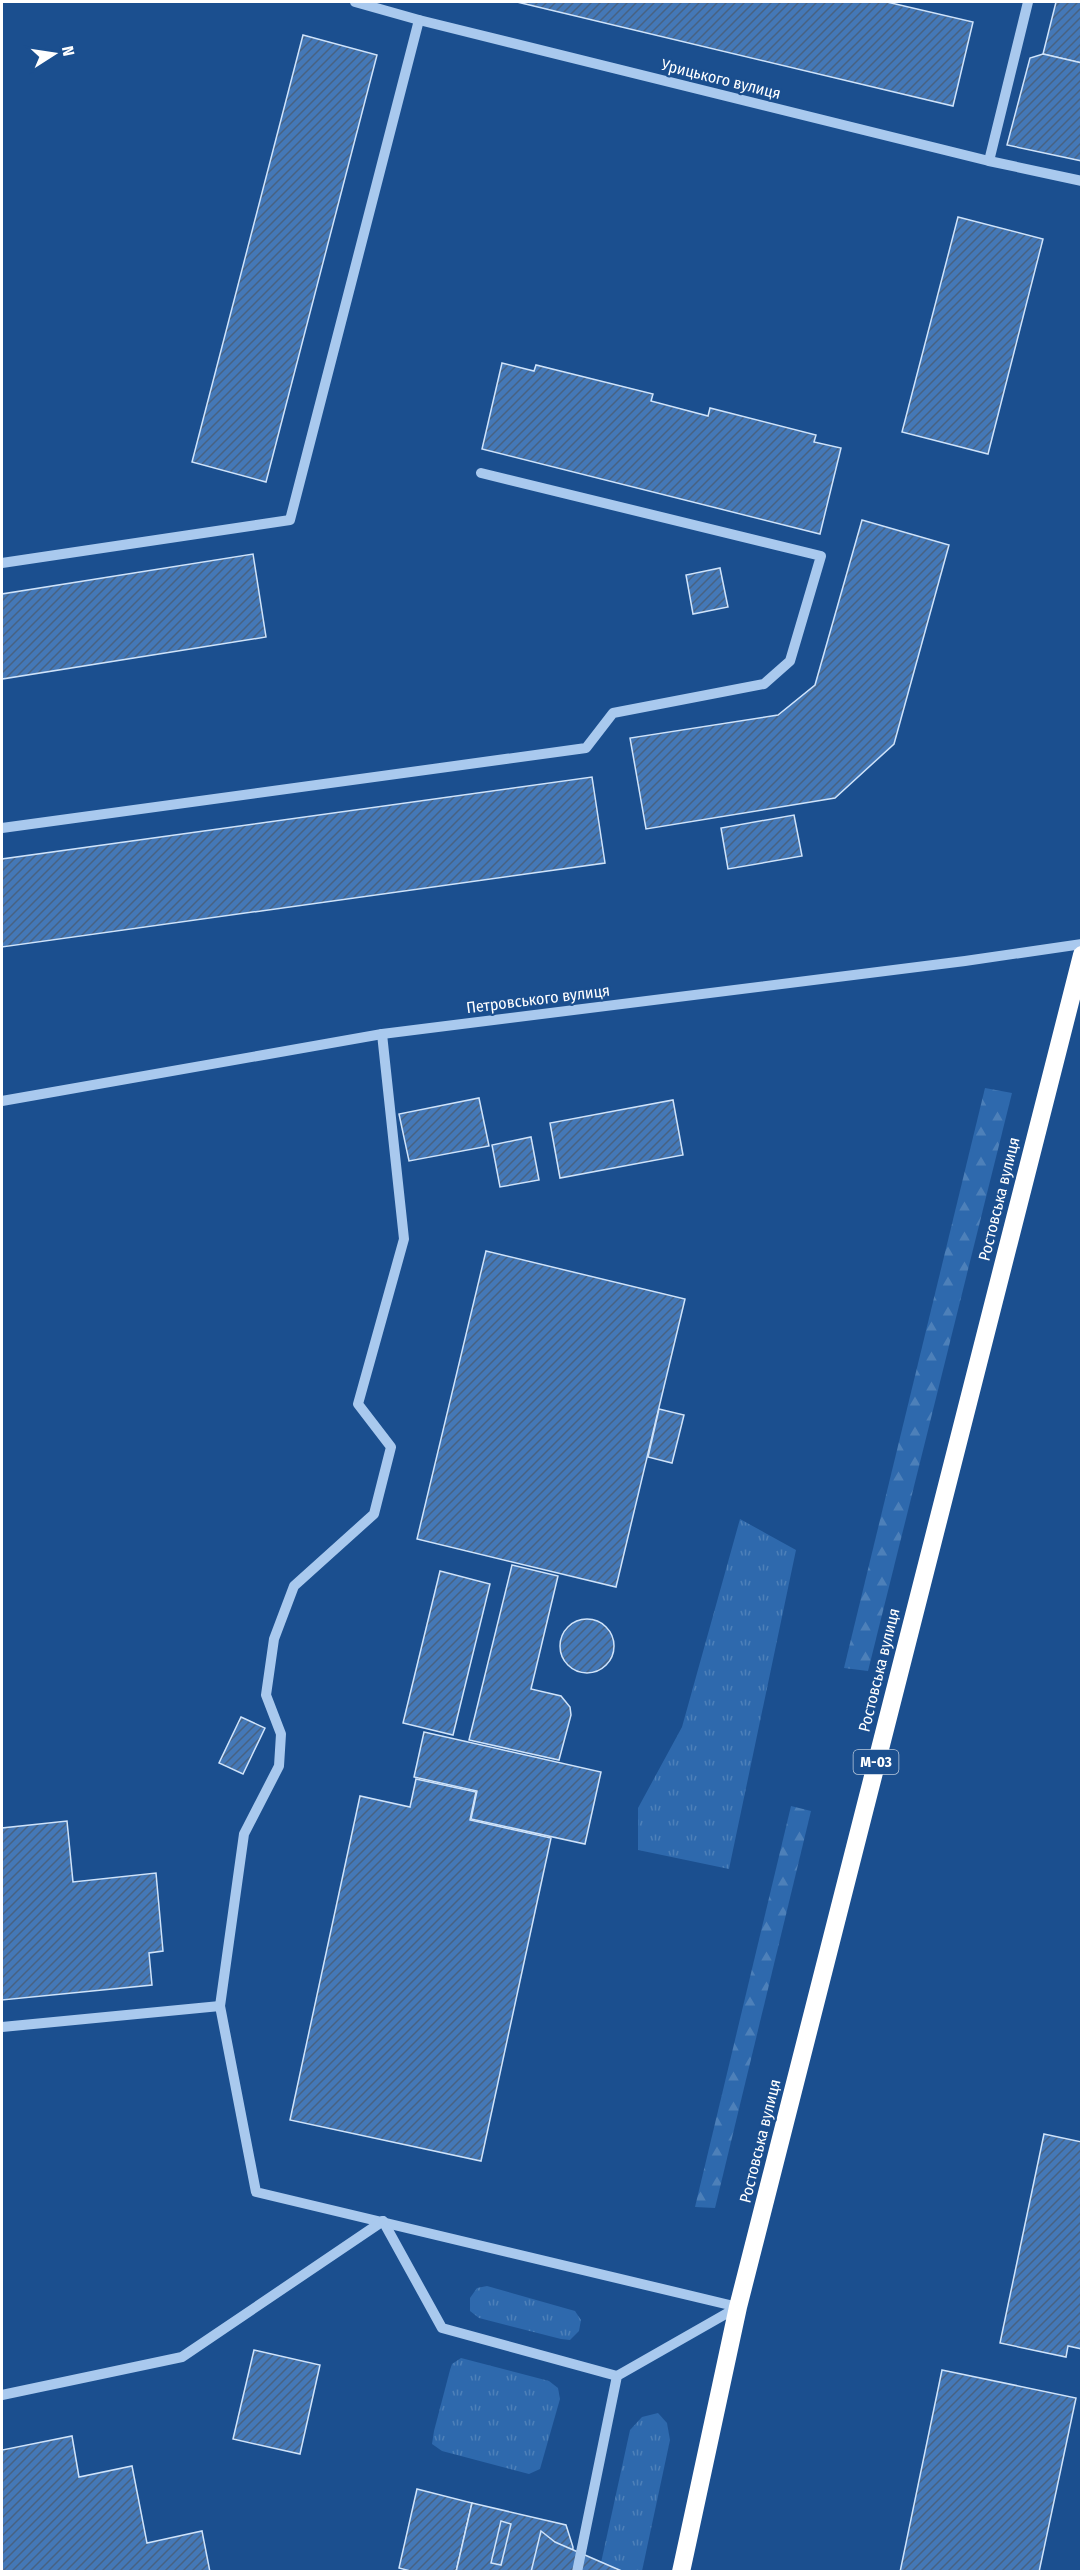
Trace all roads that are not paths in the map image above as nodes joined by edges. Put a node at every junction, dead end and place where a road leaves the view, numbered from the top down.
1 (355, 2) edge
2 (1028, 2) edge
3 (419, 20) junction
4 (989, 161) junction
5 (1082, 181) edge
6 (481, 473) dead end
7 (2, 563) edge
8 (2, 828) edge
9 (1082, 944) edge
10 (1082, 955) edge
11 (382, 1034) junction
12 (2, 1101) edge
13 (220, 2006) junction
14 (2, 2027) edge
15 (383, 2221) junction
16 (738, 2307) junction
17 (617, 2376) junction
18 (2, 2395) edge
19 (577, 2571) edge
20 (681, 2571) edge

1 - 3 street, Урицького вулиця
2 - 4 street
3 - 4 street, Урицького вулиця
3 - 7 street
4 - 5 street, Урицького вулиця
6 - 8 street
9 - 11 street, Петровського вулиця
10 - 16 highway, Ростовська вулиця / М-03
11 - 12 street, Петровського вулиця
11 - 13 street
13 - 14 street
13 - 15 street
15 - 16 street
15 - 17 street
15 - 18 street
16 - 17 street
16 - 20 highway, Ростовська вулиця / М-03
17 - 19 street

